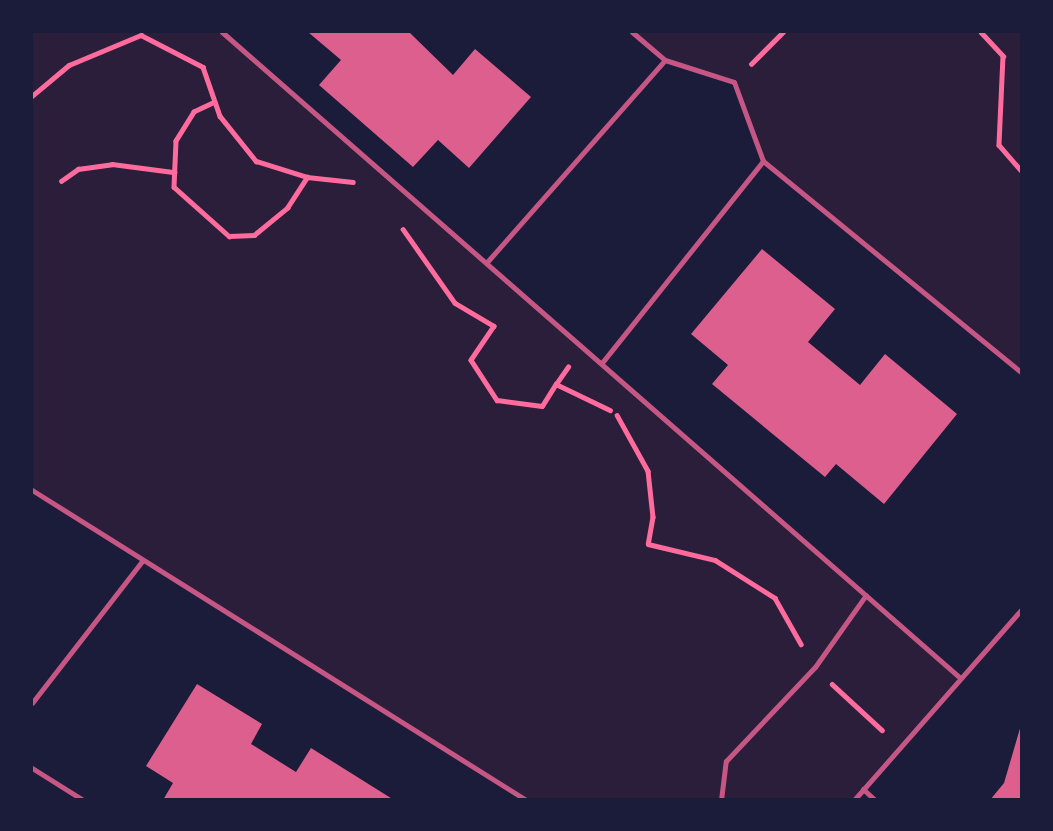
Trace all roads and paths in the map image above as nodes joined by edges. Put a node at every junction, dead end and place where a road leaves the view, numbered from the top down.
1 (222, 32) edge
2 (632, 32) edge
3 (783, 32) edge
4 (981, 32) edge
5 (665, 60) junction
6 (734, 82) junction
7 (32, 96) edge
8 (215, 102) junction
9 (763, 161) junction
10 (1021, 170) edge
11 (174, 172) junction
12 (307, 177) junction
13 (61, 181) dead end
14 (363, 183) dead end
15 (397, 223) dead end
16 (488, 262) junction
17 (602, 363) junction
18 (1021, 372) edge
19 (32, 491) edge
20 (143, 560) junction
21 (866, 595) junction
22 (1021, 610) edge
23 (815, 667) junction
24 (959, 677) junction
25 (32, 703) edge
26 (899, 746) junction
27 (32, 768) edge
28 (863, 789) junction
29 (83, 800) edge
30 (526, 800) edge
31 (721, 800) edge
32 (854, 800) edge
33 (875, 800) edge

1 - 16 lane
2 - 5 lane
3 - 6 path
4 - 10 path
5 - 6 lane
5 - 16 lane
6 - 9 lane
7 - 8 path
8 - 11 path
8 - 12 path
9 - 17 lane
9 - 18 lane
11 - 12 path
11 - 13 path
12 - 14 path
15 - 23 path
16 - 17 lane
17 - 21 lane
19 - 20 lane
20 - 25 lane
20 - 30 lane
21 - 23 lane
21 - 24 lane
22 - 24 lane
23 - 26 path
23 - 31 lane
24 - 26 lane
26 - 28 lane
27 - 29 lane
28 - 32 lane
28 - 33 lane

